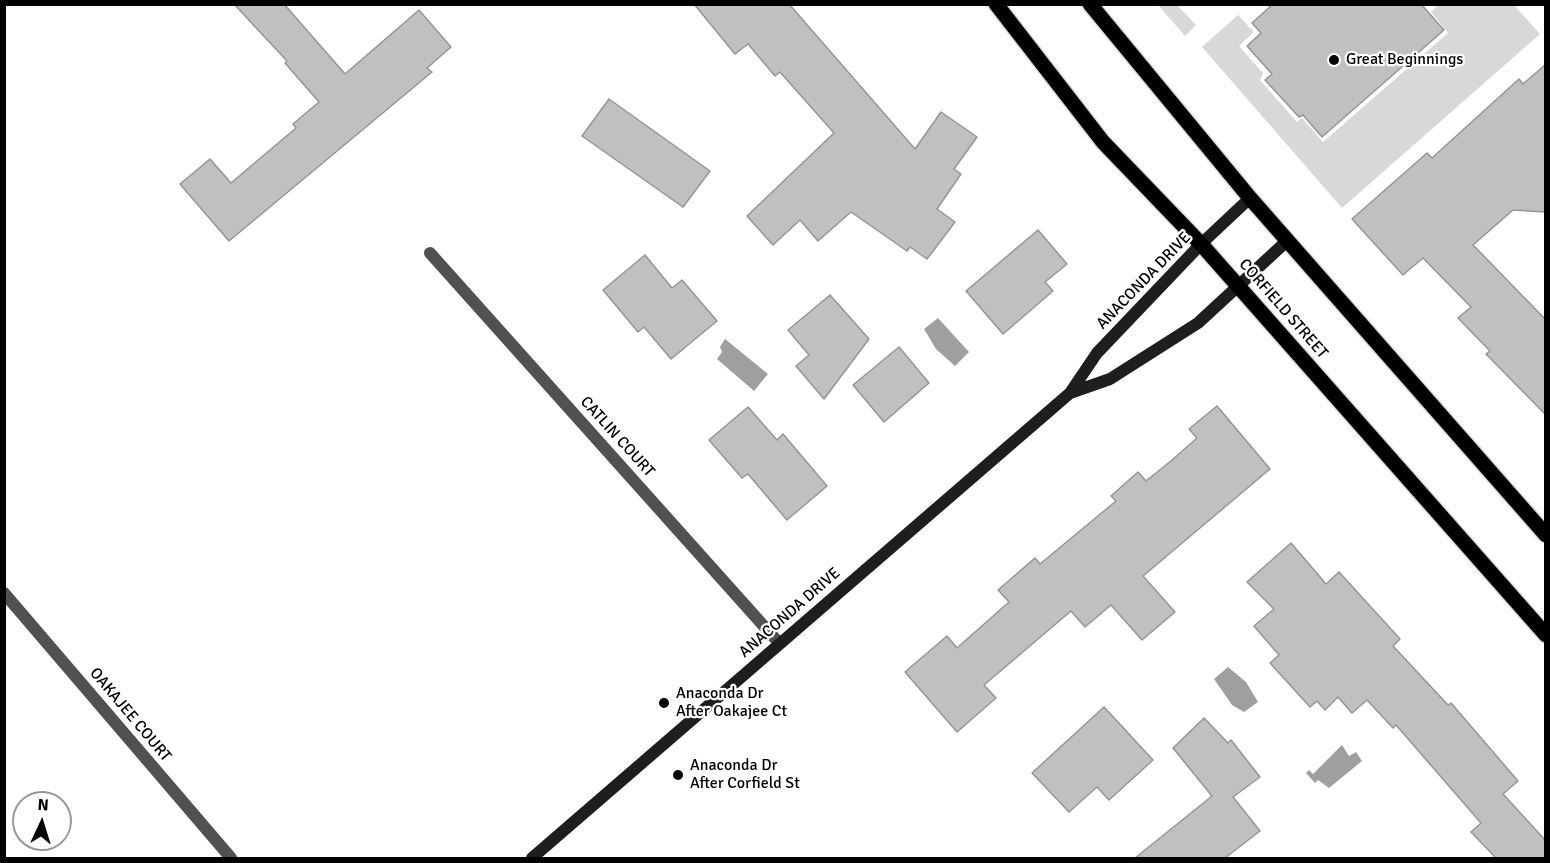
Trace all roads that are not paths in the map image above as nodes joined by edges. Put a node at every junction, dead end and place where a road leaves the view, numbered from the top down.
1 (996, 4) edge
2 (1090, 4) edge
3 (1250, 198) junction
4 (1288, 240) junction
5 (1201, 244) junction
6 (430, 253) dead end
7 (1238, 285) junction
8 (1070, 393) junction
9 (1545, 535) edge
10 (4, 593) edge
11 (1545, 635) edge
12 (779, 643) junction
13 (231, 858) edge
14 (532, 858) edge

1 - 5 main road, CORFIELD STREET
2 - 3 main road
3 - 4 main road
3 - 5 main road, ANACONDA DRIVE
4 - 7 main road, ANACONDA DRIVE
4 - 9 main road
5 - 7 main road, CORFIELD STREET
5 - 8 main road, ANACONDA DRIVE
6 - 12 street, CATLIN COURT
7 - 8 main road, ANACONDA DRIVE
7 - 11 main road, CORFIELD STREET
8 - 12 main road, ANACONDA DRIVE
10 - 13 street, OAKAJEE COURT
12 - 14 main road, ANACONDA DRIVE

